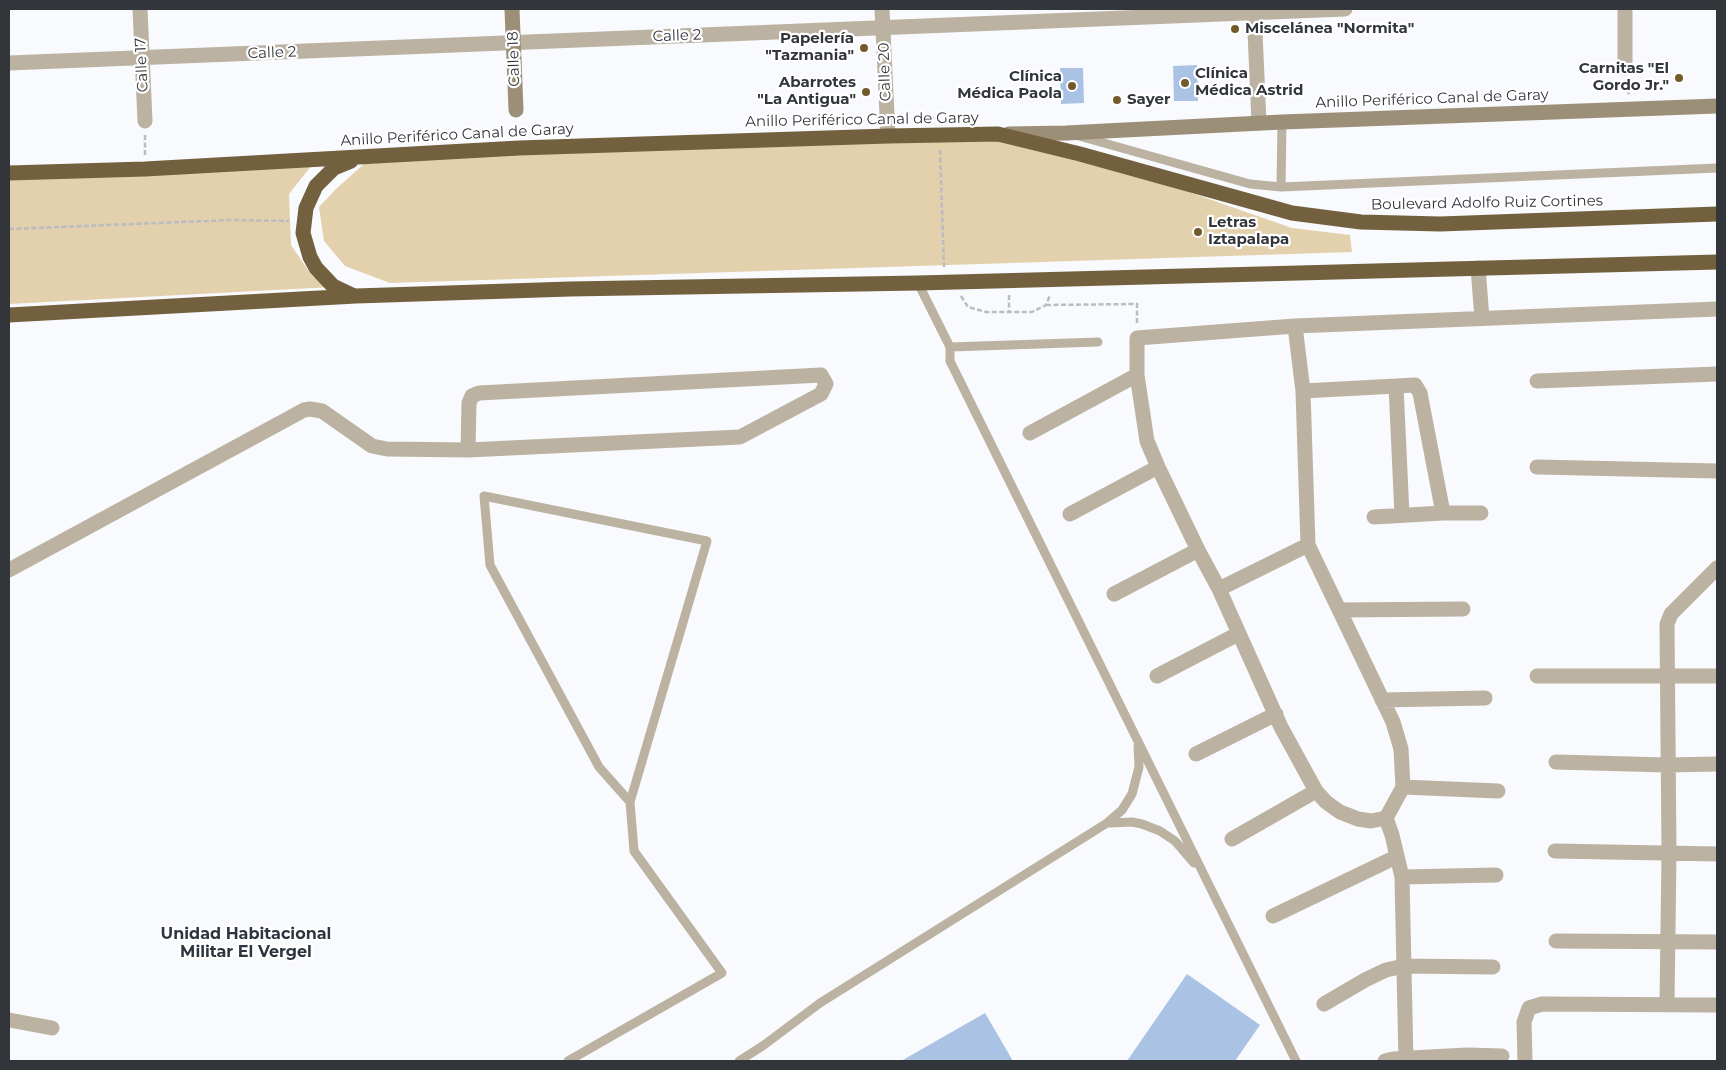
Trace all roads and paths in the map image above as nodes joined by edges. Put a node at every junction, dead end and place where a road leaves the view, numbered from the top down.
1 (140, 9) edge
2 (512, 9) edge
3 (882, 9) edge
4 (1345, 9) edge
5 (1625, 9) edge
6 (1254, 11) edge
7 (883, 28) junction
8 (514, 43) junction
9 (142, 58) junction
10 (9, 63) edge
11 (1625, 68) joint
12 (1717, 106) edge
13 (516, 110) dead end
14 (1631, 110) junction
15 (939, 114) dead end
16 (145, 121) joint
17 (1282, 122) junction
18 (1259, 123) junction
19 (939, 124) dead end
20 (1066, 133) junction
21 (998, 134) junction
22 (888, 136) junction
23 (940, 143) dead end
24 (370, 157) junction
25 (1717, 168) edge
26 (145, 169) junction
27 (9, 173) edge
28 (1281, 187) junction
29 (1717, 214) edge
30 (303, 221) junction
31 (9, 229) edge
32 (1717, 262) edge
33 (1478, 268) junction
34 (944, 269) dead end
35 (1055, 280) junction
36 (958, 282) junction
37 (918, 284) junction
38 (1009, 295) dead end
39 (356, 296) junction
40 (1046, 305) junction
41 (1717, 309) edge
42 (1009, 312) junction
43 (9, 315) edge
44 (1482, 318) junction
45 (1295, 326) junction
46 (1136, 338) junction
47 (1098, 342) dead end
48 (950, 347) junction
49 (1717, 374) edge
50 (1138, 375) junction
51 (1537, 381) dead end
52 (1396, 386) junction
53 (1303, 391) junction
54 (1030, 433) dead end
55 (468, 450) junction
56 (1158, 467) junction
57 (1537, 467) dead end
58 (1717, 471) edge
59 (1443, 513) junction
60 (1481, 513) dead end
61 (1070, 514) dead end
62 (1402, 515) junction
63 (1374, 517) dead end
64 (1308, 545) junction
65 (1198, 550) junction
66 (1717, 568) edge
67 (9, 570) edge
68 (1220, 590) junction
69 (1114, 594) dead end
70 (1463, 609) dead end
71 (1338, 610) junction
72 (1238, 634) junction
73 (1157, 676) dead end
74 (1537, 676) dead end
75 (1667, 676) junction
76 (1717, 676) edge
77 (1485, 698) dead end
78 (1382, 700) junction
79 (1276, 714) junction
80 (1134, 734) junction
81 (1196, 754) dead end
82 (1556, 762) dead end
83 (1717, 764) edge
84 (1667, 765) junction
85 (1403, 787) junction
86 (1316, 791) junction
87 (1498, 791) dead end
88 (630, 802) junction
89 (1386, 818) junction
90 (1107, 823) junction
91 (1232, 839) dead end
92 (1555, 851) dead end
93 (1669, 853) junction
94 (1717, 854) edge
95 (1396, 857) junction
96 (1496, 875) dead end
97 (1205, 876) junction
98 (1402, 877) junction
99 (1273, 916) dead end
100 (1556, 942) dead end
101 (1717, 942) edge
102 (1668, 943) junction
103 (1404, 966) junction
104 (1493, 967) dead end
105 (1324, 1004) dead end
106 (1667, 1004) junction
107 (1717, 1005) edge
108 (9, 1020) edge
109 (52, 1028) dead end
110 (1502, 1056) dead end
111 (1467, 1058) edge
112 (1406, 1060) edge
113 (568, 1061) edge
114 (739, 1061) edge
115 (1296, 1061) edge
116 (1385, 1061) edge
117 (1525, 1061) edge

1 - 9 street, Calle 17
2 - 8 main road, Calle 18
3 - 7 street, Calle 20
4 - 6 street, Calle 2
5 - 11 street
6 - 7 street, Calle 2
6 - 18 street
7 - 8 street, Calle 2
7 - 22 street, Calle 20
8 - 9 street, Calle 2
8 - 13 main road, Calle 18
9 - 10 street, Calle 2
9 - 16 street, Calle 17
11 - 14 path
12 - 14 main road, Anillo Periférico Canal de Garay
14 - 17 main road, Anillo Periférico Canal de Garay
15 - 19 path
16 - 26 path
17 - 18 main road, Anillo Periférico Canal de Garay
17 - 28 lane
18 - 20 main road, Anillo Periférico Canal de Garay
20 - 21 main road, Anillo Periférico Canal de Garay
20 - 28 lane
21 - 22 highway, Anillo Periférico Canal de Garay
21 - 29 highway, Boulevard Adolfo Ruiz Cortines
22 - 24 highway, Anillo Periférico Canal de Garay
23 - 34 path
24 - 26 highway, Anillo Periférico Canal de Garay
24 - 30 highway
25 - 28 lane
26 - 27 highway, Anillo Periférico Canal de Garay
30 - 31 path
30 - 39 highway
32 - 33 highway
33 - 35 highway
33 - 44 street
35 - 36 highway
35 - 40 path
36 - 37 highway
36 - 42 path
37 - 39 highway
37 - 48 lane
38 - 42 path
39 - 43 highway
40 - 42 path
40 - 46 path
41 - 44 street
44 - 45 street
45 - 46 street
45 - 53 street
46 - 50 street
47 - 48 lane
48 - 80 lane
49 - 51 street
50 - 54 street
50 - 56 street
52 - 53 street
52 - 59 street
52 - 62 street
53 - 64 street
55 - 55 street
55 - 67 street
56 - 61 street
56 - 65 street
57 - 58 street
59 - 60 street
59 - 62 street
62 - 63 street
64 - 68 street
64 - 71 street
65 - 68 street
65 - 69 street
66 - 75 street
68 - 72 street
70 - 71 street
71 - 78 street
72 - 73 street
72 - 79 street
74 - 75 street
75 - 76 street
75 - 84 street
77 - 78 street
78 - 85 street
79 - 81 street
79 - 86 street
80 - 90 lane
80 - 97 lane
82 - 84 street
83 - 84 street
84 - 93 street
85 - 87 street
85 - 89 street
86 - 89 street
86 - 91 street
88 - 88 lane
88 - 113 lane
89 - 95 street
90 - 97 lane
90 - 114 lane
92 - 93 street
93 - 94 street
93 - 102 street
95 - 98 street
95 - 99 street
96 - 98 street
97 - 115 lane
98 - 103 street
100 - 102 street
101 - 102 street
102 - 106 street
103 - 104 street
103 - 105 street
103 - 112 street
106 - 107 street
106 - 117 street
108 - 109 street
110 - 111 street
111 - 112 street
112 - 116 street

